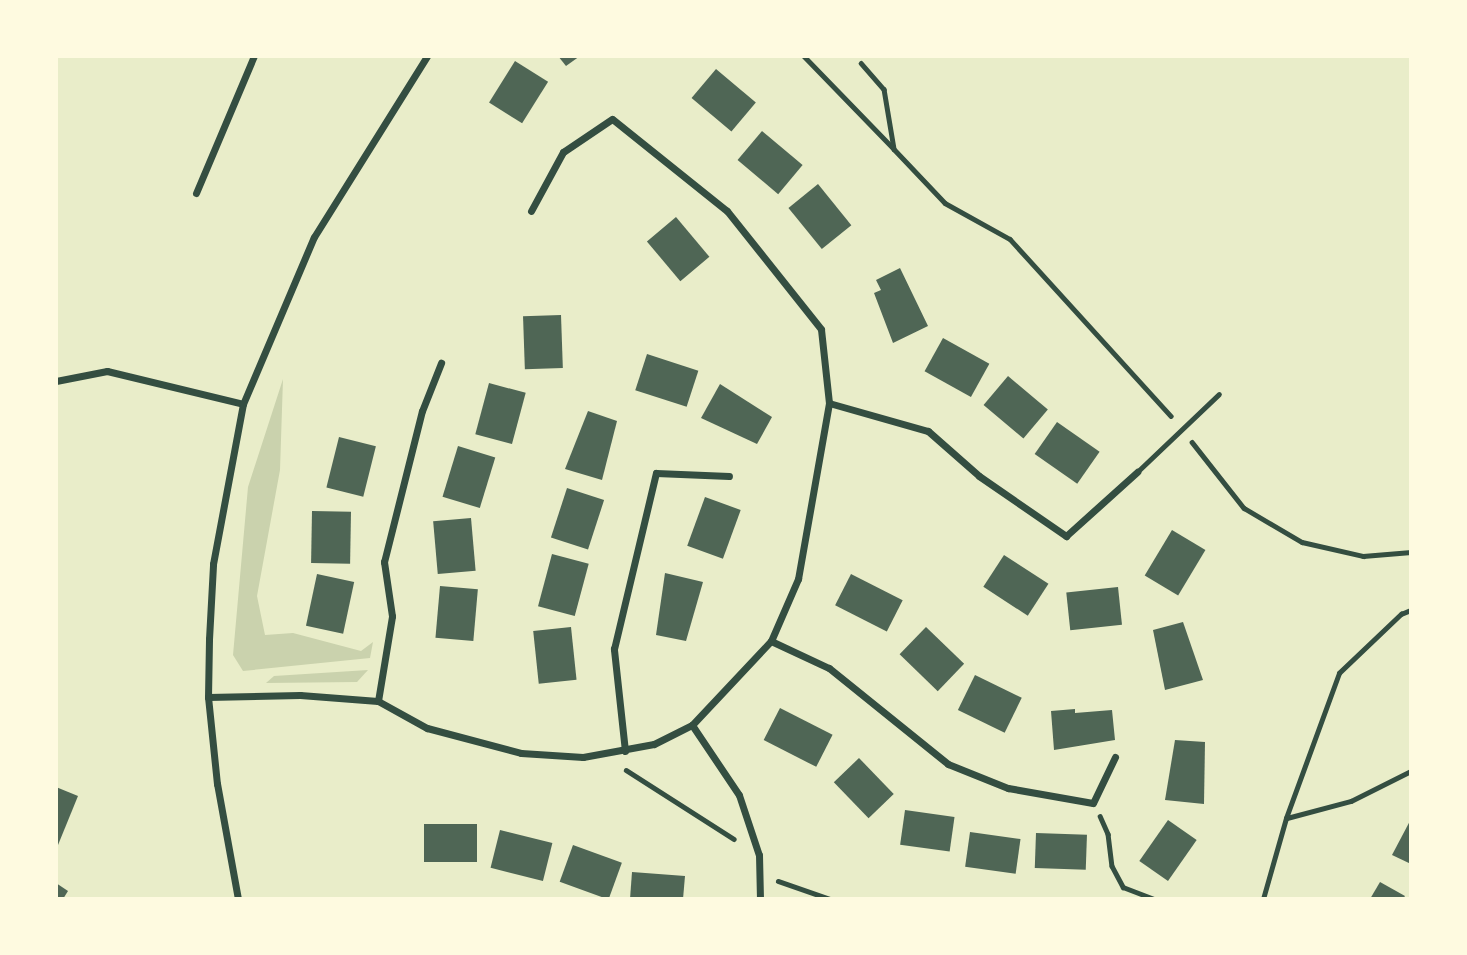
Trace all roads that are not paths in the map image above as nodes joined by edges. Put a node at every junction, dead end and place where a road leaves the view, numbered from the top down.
1 (254, 56) edge
2 (427, 56) edge
3 (196, 193) dead end
4 (531, 211) dead end
5 (441, 362) dead end
6 (56, 381) edge
7 (1219, 394) dead end
8 (829, 403) junction
9 (243, 404) junction
10 (1137, 472) joint
11 (729, 476) dead end
12 (771, 641) junction
13 (208, 697) junction
14 (378, 701) junction
15 (692, 725) junction
16 (625, 751) junction
17 (1115, 757) dead end
18 (238, 899) edge
19 (760, 899) edge

1 - 3 street
2 - 9 street
4 - 8 street
5 - 14 street
6 - 9 street
7 - 10 lane
8 - 10 street
8 - 12 street
9 - 13 street
11 - 16 street
12 - 15 street
12 - 17 street
13 - 14 street
13 - 18 street
14 - 16 street
15 - 16 street
15 - 19 street

